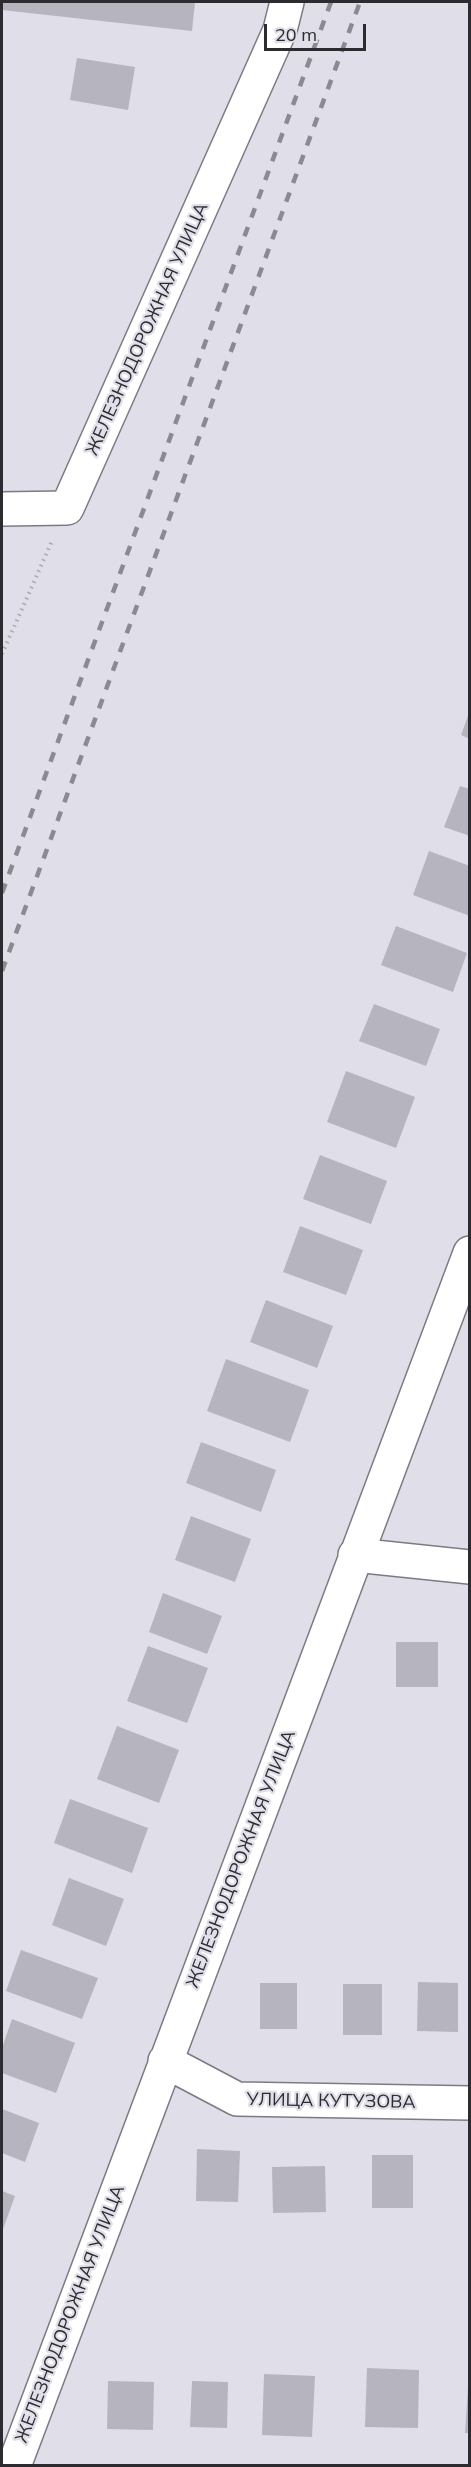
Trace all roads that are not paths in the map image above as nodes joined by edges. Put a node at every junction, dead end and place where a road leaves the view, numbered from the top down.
1 (287, 2) edge
2 (2, 509) edge
3 (470, 1253) edge
4 (355, 1555) junction
5 (470, 1567) edge
6 (165, 2061) junction
7 (470, 2103) edge
8 (14, 2466) edge

1 - 2 street, ЖЕЛЕЗНОДОРОЖНАЯ УЛИЦА
3 - 4 street, ЖЕЛЕЗНОДОРОЖНАЯ УЛИЦА
4 - 5 street
4 - 6 street, ЖЕЛЕЗНОДОРОЖНАЯ УЛИЦА
6 - 7 street, УЛИЦА КУТУЗОВА
6 - 8 street, ЖЕЛЕЗНОДОРОЖНАЯ УЛИЦА

